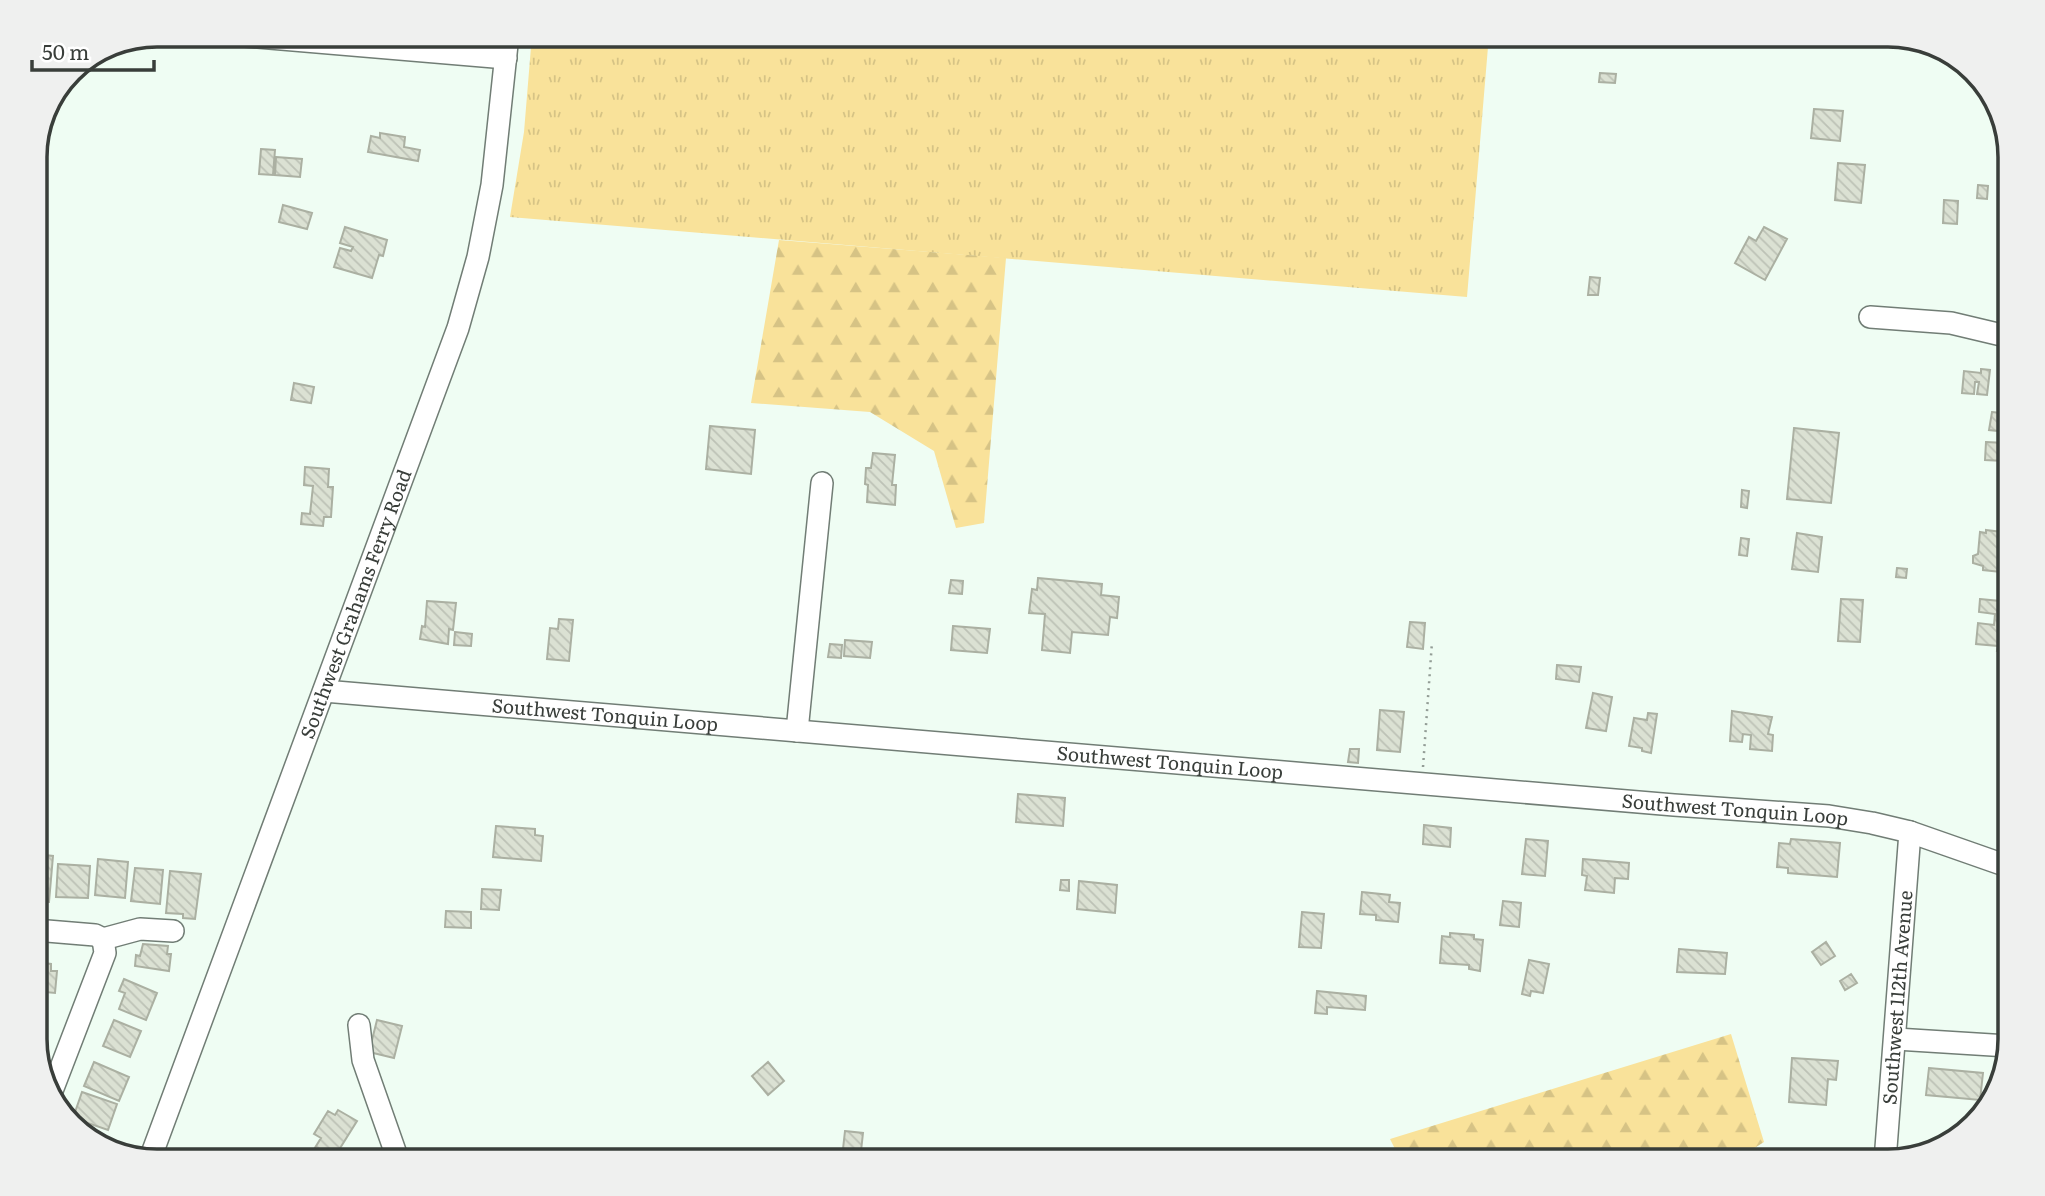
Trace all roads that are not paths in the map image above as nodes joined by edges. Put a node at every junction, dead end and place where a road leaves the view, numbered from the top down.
1 (375, 47) edge
2 (507, 47) edge
3 (506, 58) junction
4 (1870, 317) dead end
5 (1998, 334) edge
6 (822, 483) dead end
7 (324, 691) junction
8 (797, 732) junction
9 (1910, 832) junction
10 (1998, 863) edge
11 (47, 931) edge
12 (173, 931) dead end
13 (103, 939) junction
14 (359, 1025) dead end
15 (1896, 1039) junction
16 (1998, 1045) edge
17 (56, 1080) edge
18 (154, 1149) edge
19 (394, 1149) edge
20 (1885, 1149) edge

1 - 3 street
2 - 3 street, Southwest Grahams Ferry Road
3 - 7 street, Southwest Grahams Ferry Road
4 - 5 street
6 - 8 street
7 - 8 street, Southwest Tonquin Loop
7 - 18 street, Southwest Grahams Ferry Road
8 - 9 street, Southwest Tonquin Loop
9 - 10 street, Southwest Tonquin Loop
9 - 15 street, Southwest 112th Avenue
11 - 13 street
12 - 13 street
13 - 17 street
14 - 19 street
15 - 16 street
15 - 20 street, Southwest 112th Avenue

